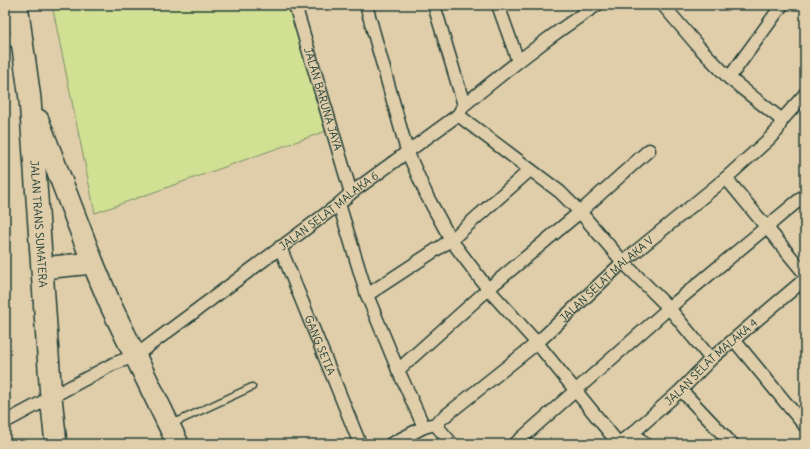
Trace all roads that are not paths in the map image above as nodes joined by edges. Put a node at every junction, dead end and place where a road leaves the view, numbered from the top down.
1 (17, 5) edge
2 (296, 5) edge
3 (366, 5) edge
4 (434, 5) edge
5 (498, 5) edge
6 (597, 5) edge
7 (663, 5) edge
8 (782, 5) edge
9 (14, 40) edge
10 (518, 61) junction
11 (729, 78) junction
12 (805, 94) edge
13 (30, 99) junction
14 (461, 110) junction
15 (782, 120) junction
16 (650, 150) dead end
17 (407, 151) junction
18 (530, 170) junction
19 (726, 178) junction
20 (351, 193) junction
21 (805, 195) edge
22 (338, 204) junction
23 (580, 212) junction
24 (766, 228) junction
25 (451, 240) junction
26 (280, 247) junction
27 (623, 262) junction
28 (93, 263) junction
29 (42, 268) junction
30 (805, 274) edge
31 (805, 279) edge
32 (488, 289) junction
33 (366, 295) junction
34 (669, 308) junction
35 (734, 340) junction
36 (538, 343) junction
37 (135, 356) junction
38 (711, 359) junction
39 (398, 370) junction
40 (252, 388) dead end
41 (576, 390) junction
42 (680, 390) junction
43 (51, 397) junction
44 (5, 422) edge
45 (430, 425) junction
46 (805, 426) edge
47 (633, 433) junction
48 (173, 435) edge
49 (618, 443) edge
50 (56, 444) edge
51 (360, 444) edge
52 (391, 444) edge
53 (452, 444) edge
54 (515, 444) edge
55 (645, 444) edge
56 (732, 444) edge

1 - 9 highway, JALAN TRANS SUMATERA
2 - 20 street, JALAN BARUNA JAYA
3 - 17 street
4 - 14 street
5 - 10 street
6 - 10 street, JALAN SELAT MALAKA 6
7 - 11 street
8 - 11 street
9 - 13 highway, JALAN TRANS SUMATERA
10 - 14 street, JALAN SELAT MALAKA 6
11 - 15 street
12 - 15 street, JALAN SELAT MALAKA V
13 - 28 highway
13 - 29 highway, JALAN TRANS SUMATERA
14 - 17 street, JALAN SELAT MALAKA 6
14 - 18 street
15 - 19 street, JALAN SELAT MALAKA V
16 - 23 street
17 - 20 street, JALAN SELAT MALAKA 6
17 - 25 street
18 - 23 street
18 - 25 street
19 - 24 street
19 - 27 street, JALAN SELAT MALAKA V
20 - 22 street, JALAN SELAT MALAKA 6
21 - 24 street
22 - 26 street, JALAN SELAT MALAKA 6
22 - 33 street
23 - 27 street
23 - 32 street
24 - 30 street
24 - 34 street
25 - 32 street
25 - 33 street
26 - 37 street, JALAN SELAT MALAKA 6
26 - 51 street, GANG SETIA
27 - 34 street
27 - 36 street, JALAN SELAT MALAKA V
28 - 29 highway
28 - 37 highway
29 - 43 highway, JALAN TRANS SUMATERA
31 - 35 street, JALAN SELAT MALAKA 4
32 - 36 street
32 - 39 street
33 - 39 street
34 - 38 street
34 - 41 street
35 - 38 street, JALAN SELAT MALAKA 4
35 - 46 street
36 - 41 street
36 - 45 street, JALAN SELAT MALAKA V
37 - 43 street, JALAN SELAT MALAKA 6
37 - 48 highway
38 - 42 street, JALAN SELAT MALAKA 4
39 - 45 street
40 - 48 lane
41 - 49 street
41 - 54 street
42 - 47 street, JALAN SELAT MALAKA 4
42 - 56 street
43 - 44 street, JALAN SELAT MALAKA 6
43 - 50 highway, JALAN TRANS SUMATERA
45 - 52 street, JALAN SELAT MALAKA V
45 - 53 street
47 - 49 street, JALAN SELAT MALAKA 4
47 - 55 street

